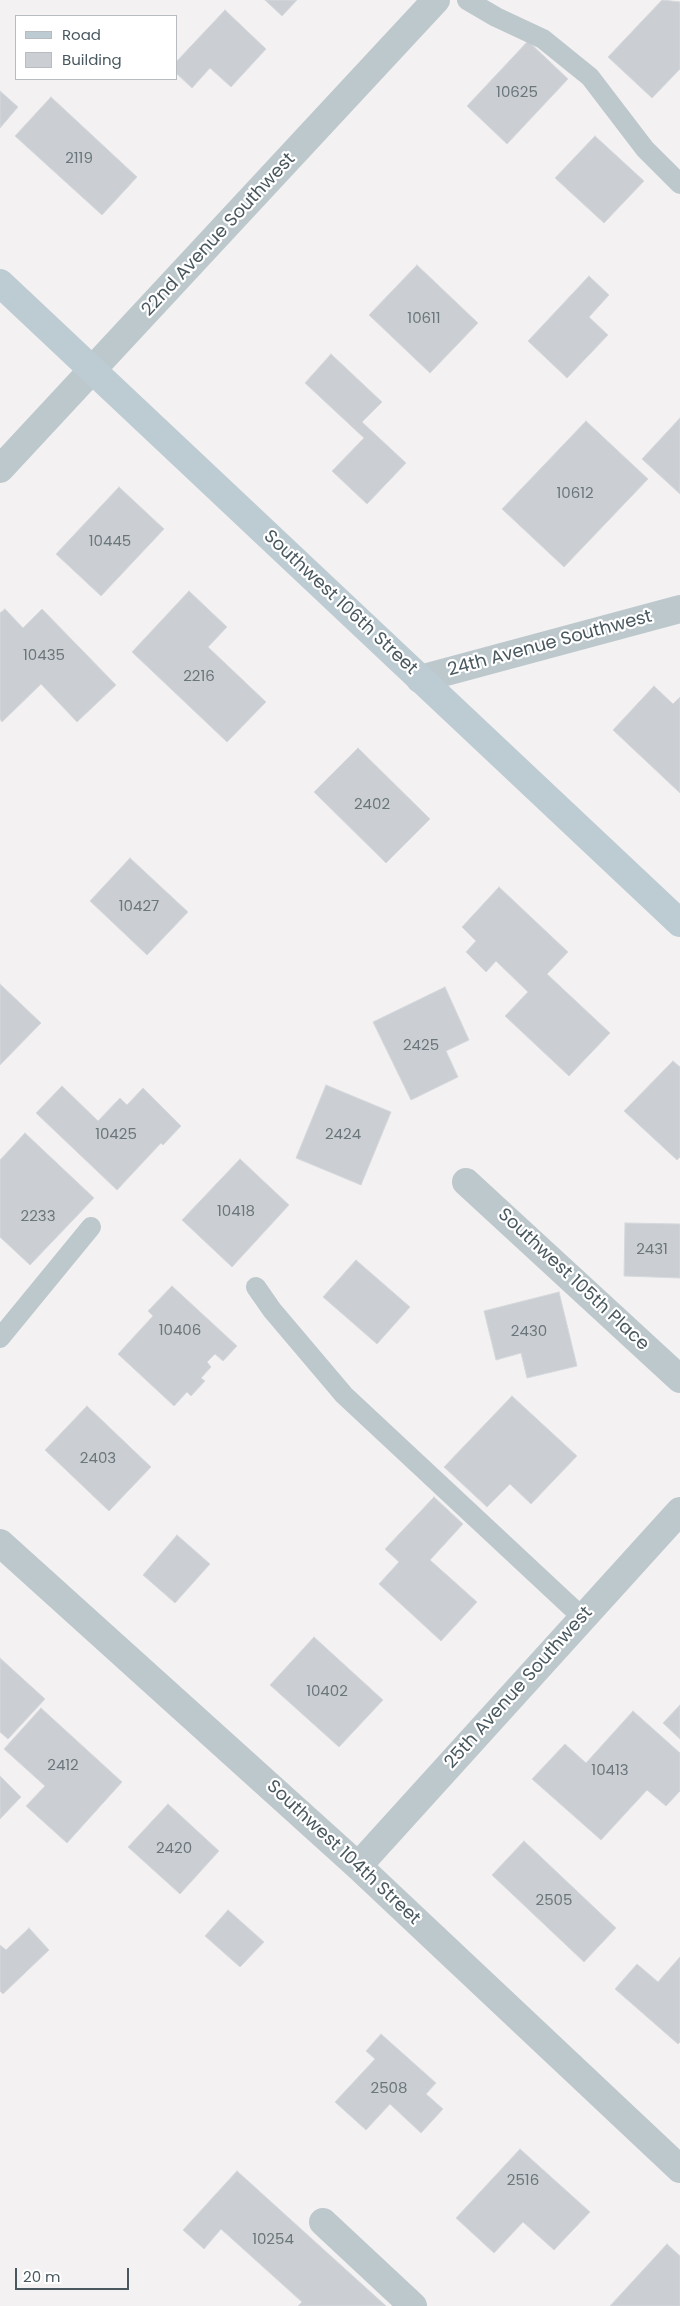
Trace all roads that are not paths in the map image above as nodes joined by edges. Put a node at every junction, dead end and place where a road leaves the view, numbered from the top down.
1 (436, 0) edge
2 (467, 0) edge
3 (680, 184) edge
4 (0, 283) edge
5 (93, 371) junction
6 (0, 470) edge
7 (680, 609) edge
8 (420, 679) junction
9 (680, 923) edge
10 (466, 1182) dead end
11 (91, 1227) dead end
12 (256, 1287) dead end
13 (0, 1338) edge
14 (680, 1379) edge
15 (680, 1511) edge
16 (0, 1543) edge
17 (583, 1618) junction
18 (358, 1866) junction
19 (680, 2169) edge
20 (323, 2222) dead end
21 (412, 2306) edge

1 - 5 street, 22nd Avenue Southwest
2 - 3 lane
4 - 5 street, Southwest 106th Street
5 - 6 street, 22nd Avenue Southwest
5 - 8 street, Southwest 106th Street
7 - 8 street, 24th Avenue Southwest
8 - 9 street, Southwest 106th Street
10 - 14 street, Southwest 105th Place
11 - 13 lane
12 - 17 lane
15 - 17 street, 25th Avenue Southwest
16 - 18 street, Southwest 104th Street
17 - 18 street, 25th Avenue Southwest
18 - 19 street, Southwest 104th Street
20 - 21 street

